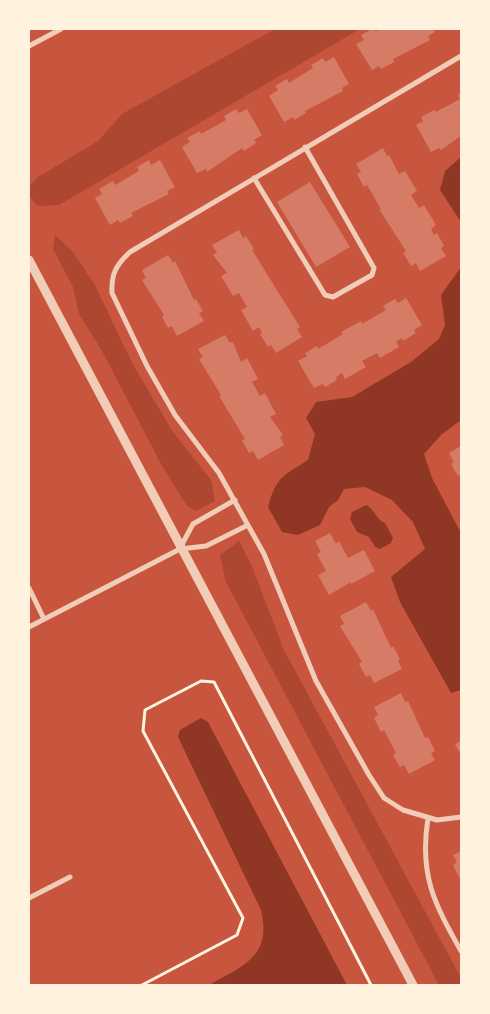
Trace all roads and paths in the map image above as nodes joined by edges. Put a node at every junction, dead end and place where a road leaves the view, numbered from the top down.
1 (61, 29) edge
2 (29, 46) edge
3 (461, 56) edge
4 (306, 147) junction
5 (254, 178) junction
6 (29, 260) edge
7 (235, 500) junction
8 (248, 525) junction
9 (180, 549) junction
10 (29, 588) edge
11 (44, 619) junction
12 (29, 627) edge
13 (461, 817) edge
14 (428, 818) junction
15 (70, 877) dead end
16 (29, 898) edge
17 (461, 952) edge
18 (142, 985) edge
19 (371, 985) edge
20 (413, 985) edge

1 - 2 street
3 - 4 street
4 - 5 street
4 - 5 street
5 - 7 street
6 - 9 street
7 - 8 street
7 - 9 street
8 - 9 street
8 - 14 street
9 - 11 street
9 - 20 street
10 - 11 street
11 - 12 street
13 - 14 street
14 - 17 street
15 - 16 street
18 - 19 path

